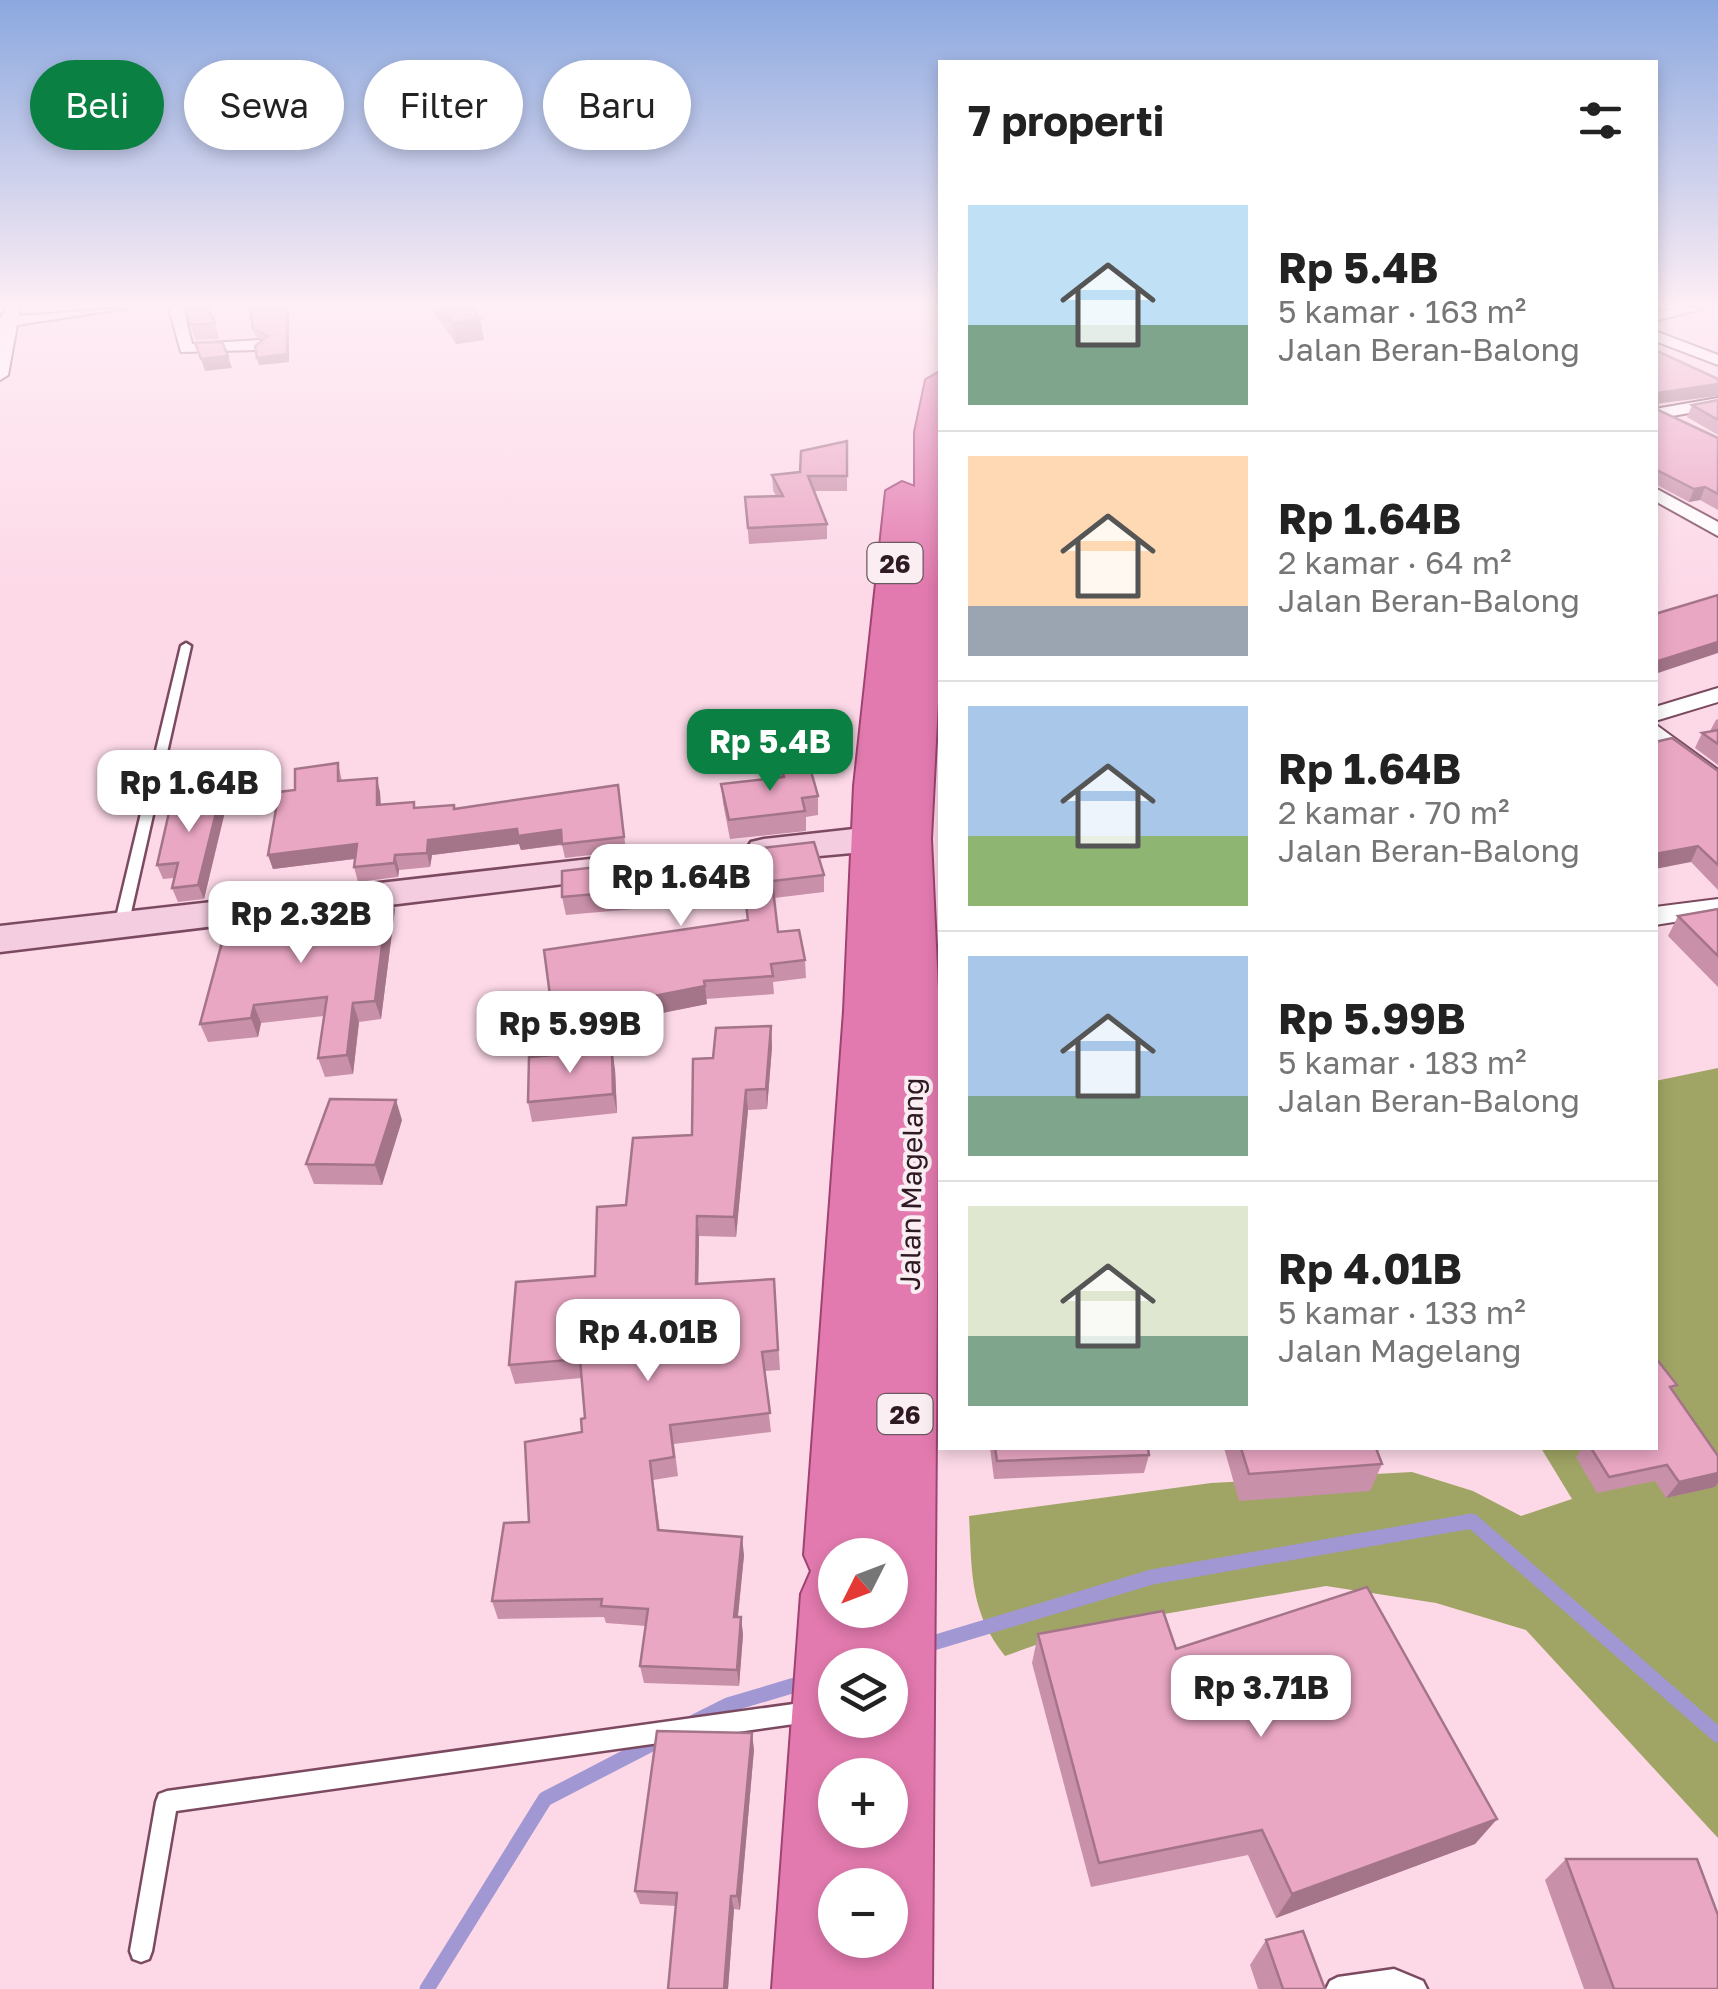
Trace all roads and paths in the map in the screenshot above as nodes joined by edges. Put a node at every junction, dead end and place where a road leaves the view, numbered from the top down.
1 (912, 401) edge
2 (938, 401) edge
3 (1718, 403) edge
4 (1658, 413) edge
5 (1658, 414) edge
6 (1688, 428) edge
7 (935, 432) edge
8 (1658, 495) edge
9 (1718, 530) edge
10 (935, 537) edge
11 (186, 646) dead end
12 (1718, 695) edge
13 (1658, 713) edge
14 (1658, 733) edge
15 (1718, 782) edge
16 (902, 805) edge
17 (734, 854) edge
18 (655, 863) edge
19 (1718, 907) edge
20 (1658, 916) edge
21 (121, 926) junction
22 (0, 939) edge
23 (928, 1012) edge
24 (838, 1538) edge
25 (818, 1710) edge
26 (826, 1738) edge
27 (141, 1951) dead end
28 (812, 1989) edge
29 (892, 1989) edge
30 (1338, 1989) edge
31 (1415, 1989) edge

1 - 16 highway, Jalan Magelang / 26
2 - 7 highway, Jalan Magelang / 26
3 - 4 street
5 - 6 street
7 - 10 highway, Jalan Magelang / 26
8 - 9 street
10 - 16 highway, Jalan Magelang / 26
11 - 21 lane
12 - 13 street
14 - 15 street
16 - 17 main road
16 - 23 highway, Jalan Magelang / 26
16 - 24 highway, Jalan Magelang / 26
18 - 21 main road
19 - 20 street
21 - 22 main road
23 - 29 highway, Jalan Magelang / 26
25 - 27 lane
26 - 28 highway
30 - 31 lane

